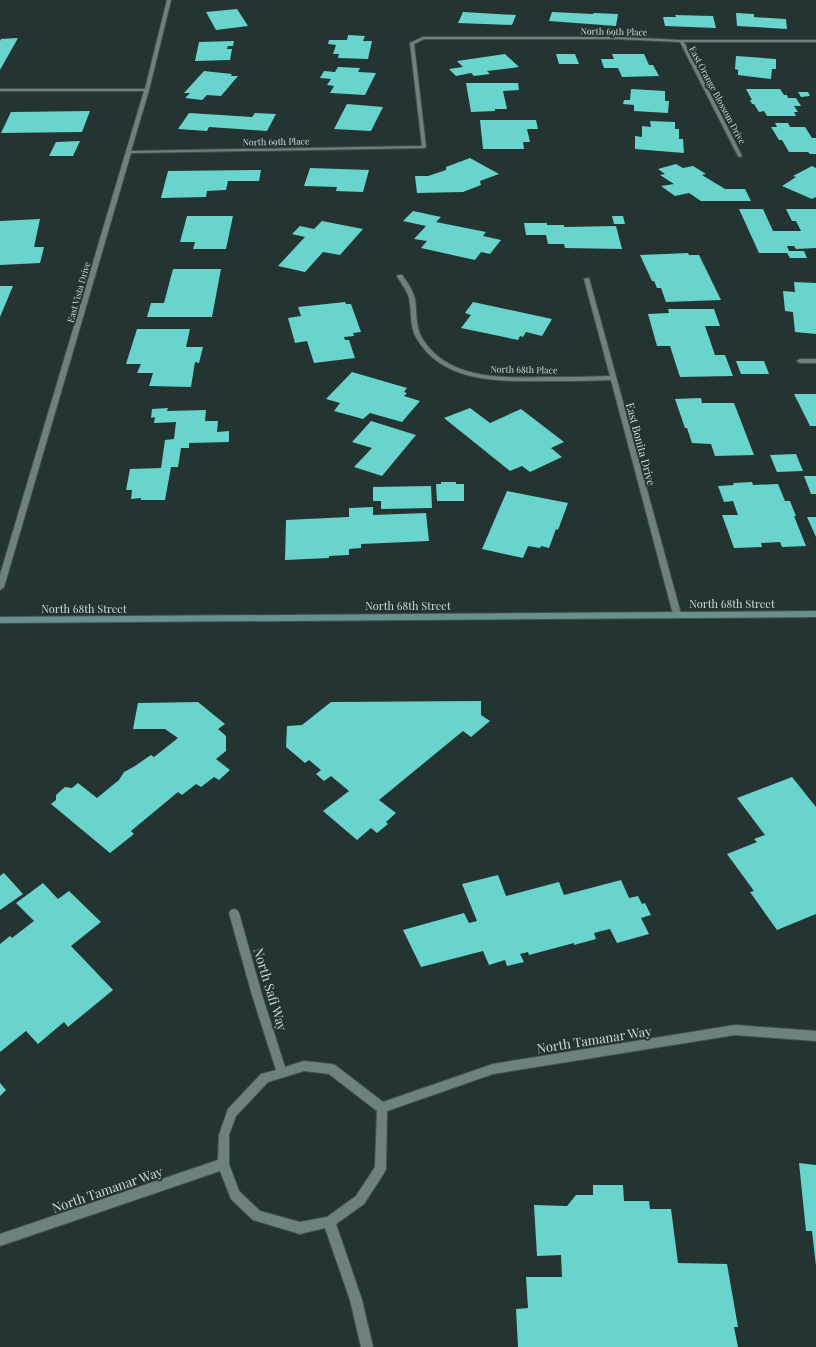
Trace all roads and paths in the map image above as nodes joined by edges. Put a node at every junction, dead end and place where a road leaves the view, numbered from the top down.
1 (169, 0) edge
2 (681, 41) junction
3 (816, 41) edge
4 (0, 90) edge
5 (147, 90) junction
6 (129, 152) junction
7 (740, 156) dead end
8 (400, 276) dead end
9 (587, 279) dead end
10 (800, 361) dead end
11 (816, 361) edge
12 (613, 378) junction
13 (0, 587) edge
14 (677, 614) junction
15 (816, 614) edge
16 (0, 620) edge
17 (234, 913) dead end
18 (816, 1036) edge
19 (282, 1073) junction
20 (382, 1108) junction
21 (223, 1164) junction
22 (329, 1222) junction
23 (0, 1240) edge
24 (367, 1347) edge

1 - 5 street, East Vista Drive
2 - 3 street, North 69th Place
2 - 6 street, North 69th Place
2 - 7 street, East Orange Blossom Drive
4 - 5 street
5 - 6 street, East Vista Drive
6 - 13 street, East Vista Drive
8 - 12 street, North 68th Place
9 - 12 street, East Bonita Drive
10 - 11 street
12 - 14 street, East Bonita Drive
14 - 15 street, North 68th Street
14 - 16 street, North 68th Street
17 - 19 street, North Safi Way
18 - 20 street, North Tamanar Way
19 - 20 street
19 - 21 street
20 - 22 street
21 - 22 street
21 - 23 street, North Tamanar Way
22 - 24 street

